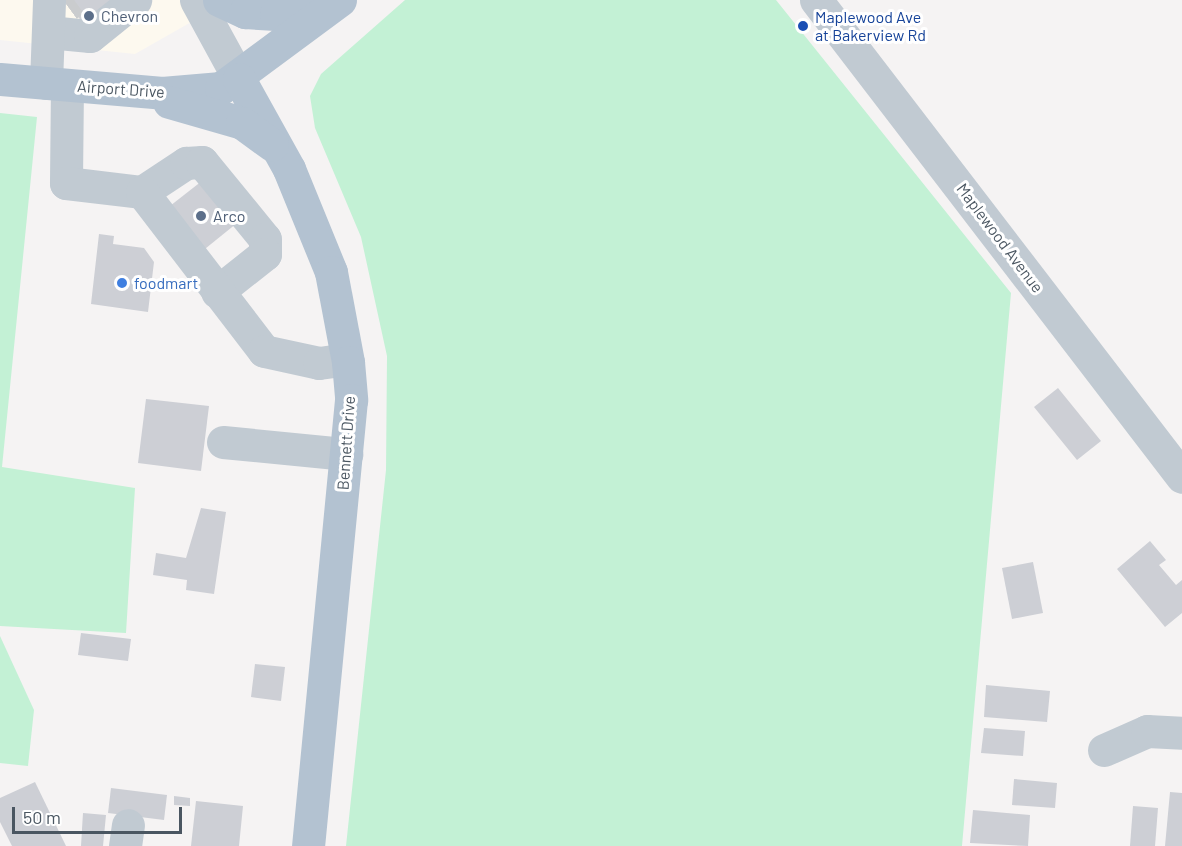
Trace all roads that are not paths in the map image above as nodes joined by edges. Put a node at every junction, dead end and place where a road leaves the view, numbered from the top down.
1 (135, 0) edge
2 (196, 0) edge
3 (219, 0) edge
4 (310, 0) edge
5 (340, 0) edge
6 (816, 0) edge
7 (53, 14) edge
8 (0, 79) edge
9 (239, 79) junction
10 (57, 84) junction
11 (132, 91) junction
12 (281, 156) junction
13 (142, 192) junction
14 (217, 292) junction
15 (347, 359) junction
16 (223, 442) dead end
17 (346, 454) junction
18 (1182, 477) edge
19 (1182, 733) edge
20 (1104, 750) dead end
21 (308, 846) edge

1 - 7 street
2 - 9 street, Bennett Drive
3 - 4 main road
5 - 9 main road
6 - 18 street, Maplewood Avenue
7 - 10 street
8 - 10 main road, Airport Drive
9 - 11 main road, Airport Drive
9 - 12 main road, Bennett Drive
10 - 11 main road, Airport Drive
10 - 13 street
11 - 12 main road
12 - 15 main road, Bennett Drive
13 - 14 street
13 - 14 street
14 - 15 street
15 - 17 main road, Bennett Drive
16 - 17 street
17 - 21 main road, Bennett Drive
19 - 20 street

